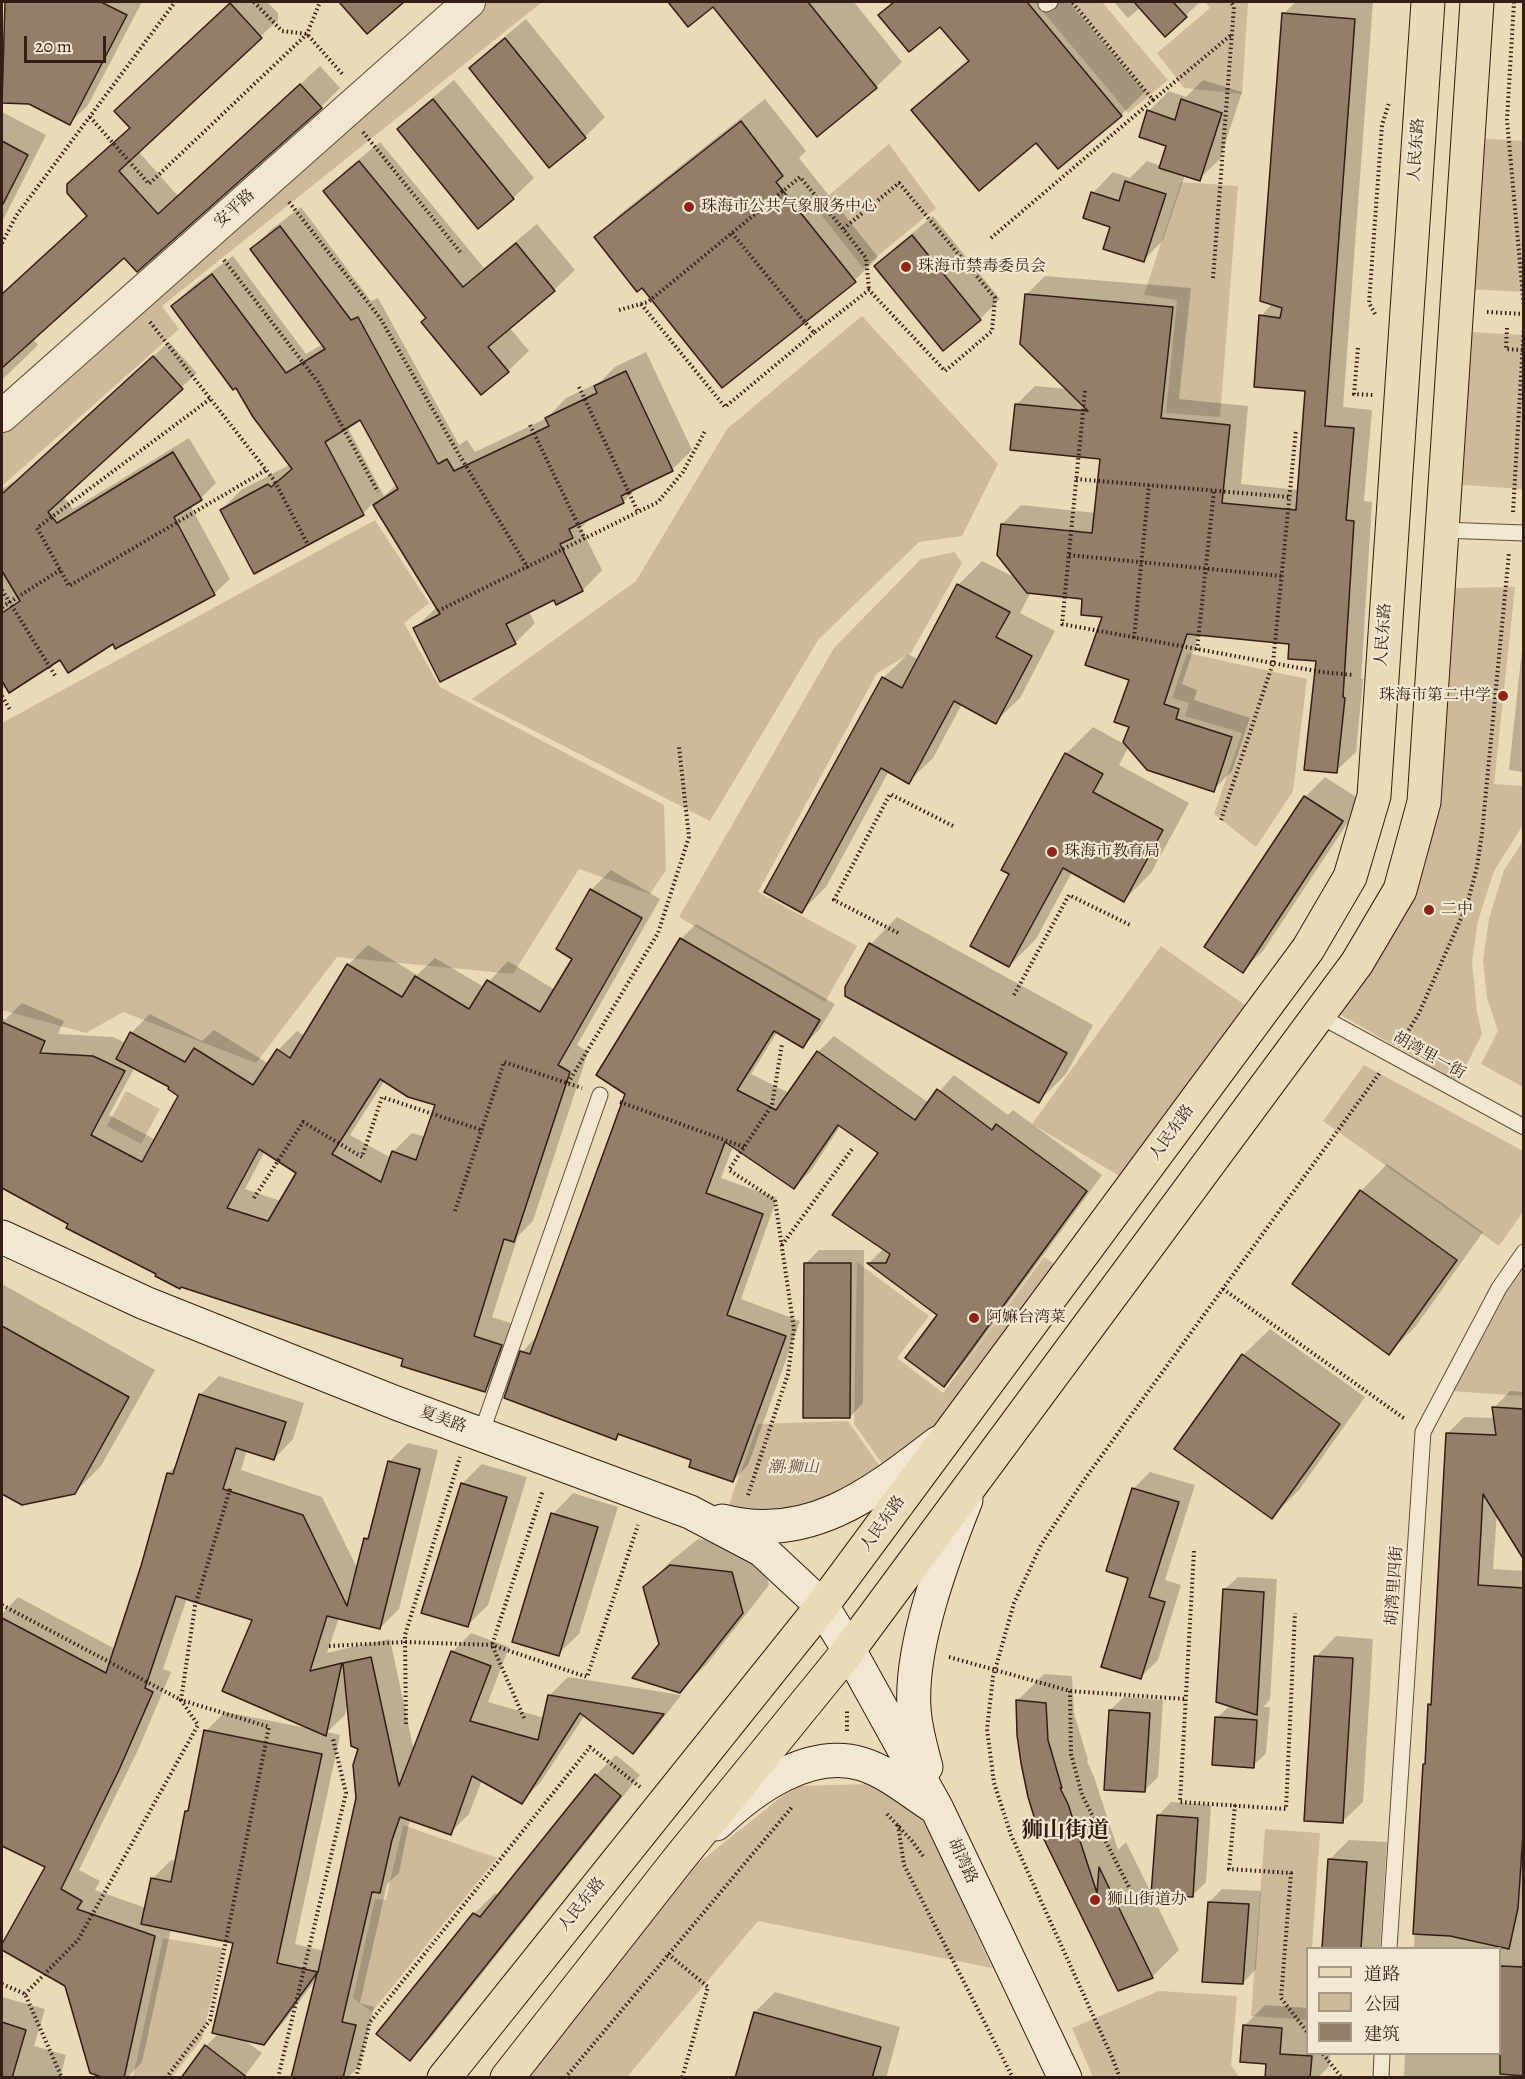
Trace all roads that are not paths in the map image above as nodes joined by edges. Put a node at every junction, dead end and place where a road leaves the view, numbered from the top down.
1 (469, 2) edge
2 (1428, 2) edge
3 (1477, 2) edge
4 (2, 416) edge
5 (1442, 530) junction
6 (1517, 533) edge
7 (1318, 1015) junction
8 (600, 1095) dead end
9 (1524, 1127) edge
10 (2, 1237) edge
11 (1524, 1252) edge
12 (475, 1432) junction
13 (949, 1435) junction
14 (973, 1482) junction
15 (690, 1512) junction
16 (822, 1606) junction
17 (849, 1650) junction
18 (937, 1809) junction
19 (678, 1860) junction
20 (1389, 1947) edge
21 (1383, 2055) edge
22 (444, 2078) edge
23 (507, 2078) edge
24 (1065, 2078) edge
25 (1381, 2078) edge

1 - 4 street, 安平路
2 - 13 main road, 人民东路
3 - 5 main road
5 - 6 lane
5 - 7 main road
7 - 9 lane, 胡湾里一街
7 - 14 main road
8 - 12 lane
10 - 12 street, 夏美路
11 - 20 lane, 胡湾里四街
12 - 15 street, 夏美路
13 - 15 street
13 - 16 main road, 人民东路
14 - 17 main road
14 - 18 street
15 - 16 street, 夏美路
16 - 17 street, 夏美路
16 - 22 main road, 人民东路
17 - 18 street, 胡湾路
17 - 19 main road
18 - 19 street
18 - 24 street, 胡湾路
19 - 23 main road
21 - 25 lane

